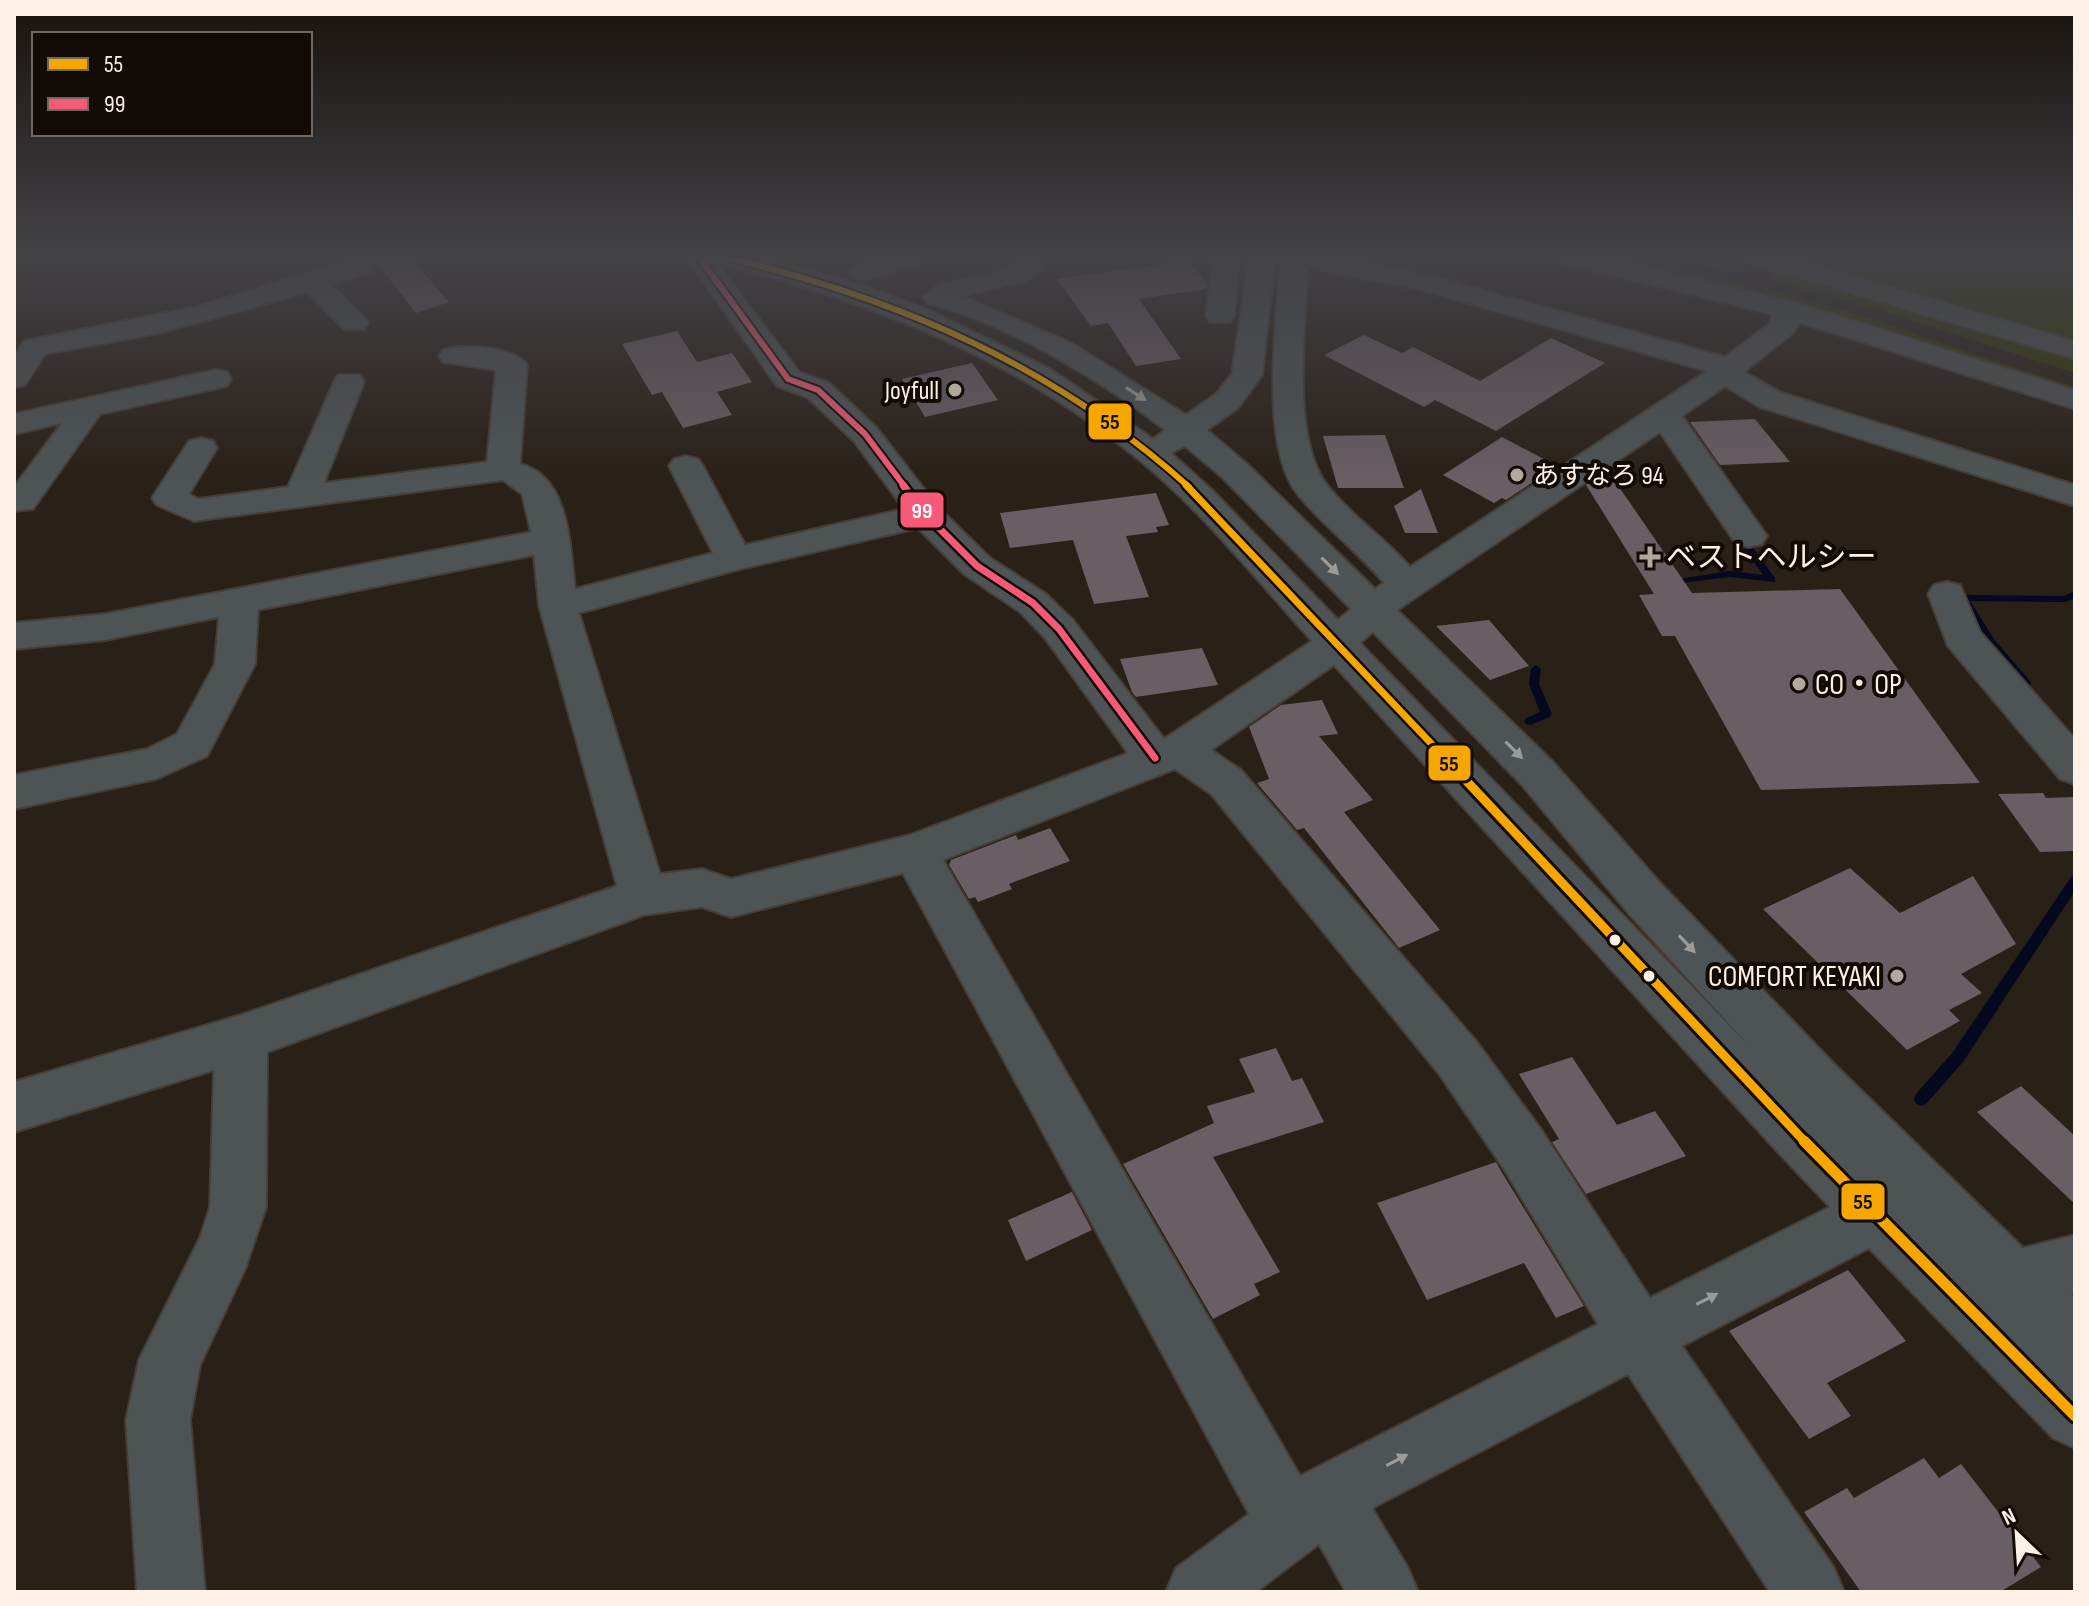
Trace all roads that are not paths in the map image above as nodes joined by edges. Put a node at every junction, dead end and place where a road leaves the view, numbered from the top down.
1 (118, 332) edge
2 (754, 332) edge
3 (957, 332) edge
4 (1024, 332) edge
5 (1253, 332) edge
6 (1292, 332) edge
7 (1602, 332) edge
8 (1776, 332) edge
9 (1860, 332) edge
10 (1929, 332) edge
11 (2014, 332) edge
12 (2075, 350) edge
13 (454, 356) dead end
14 (1731, 368) junction
15 (14, 378) edge
16 (216, 379) dead end
17 (2075, 380) edge
18 (349, 382) dead end
19 (2075, 400) edge
20 (88, 409) junction
21 (1663, 413) junction
22 (14, 424) edge
23 (1189, 430) junction
24 (201, 448) dead end
25 (1153, 452) junction
26 (686, 466) dead end
27 (503, 470) junction
28 (302, 495) junction
29 (2075, 496) edge
30 (21, 502) dead end
31 (926, 515) junction
32 (1749, 536) dead end
33 (551, 540) junction
34 (734, 559) junction
35 (1947, 594) dead end
36 (240, 598) junction
37 (1390, 598) junction
38 (558, 606) junction
39 (14, 636) edge
40 (1335, 641) junction
41 (1167, 754) junction
42 (2075, 768) edge
43 (14, 792) edge
44 (915, 852) junction
45 (643, 896) junction
46 (241, 1038) junction
47 (14, 1107) edge
48 (1899, 1201) junction
49 (2075, 1264) edge
50 (2014, 1279) junction
51 (1956, 1295) junction
52 (1638, 1334) junction
53 (2075, 1340) edge
54 (2075, 1416) edge
55 (1309, 1510) junction
56 (171, 1592) edge
57 (1200, 1592) edge
58 (1384, 1592) edge
59 (1810, 1592) edge

1 - 15 street
2 - 31 street
3 - 25 street
4 -> 23 street
5 - 23 street
6 - 37 street
7 - 14 street
8 - 14 street
9 - 19 street
10 - 17 street
11 - 12 street
13 - 27 street
14 - 21 street
14 - 29 street
16 - 20 street
18 - 28 street
20 - 22 street
20 - 30 street
21 - 32 street
21 - 37 street
23 - 25 street
23 -> 37 street
24 - 28 street
25 - 40 street
26 - 34 street
27 - 28 street
27 - 33 street
31 - 34 street
31 - 41 street
33 - 36 street
33 - 38 street
34 - 38 street
35 - 42 street
36 - 39 street
36 - 43 street
37 - 40 street
37 -> 48 street
38 - 45 street
40 - 41 street
40 - 48 street
41 - 44 street
41 - 52 street
44 - 45 street
44 - 55 street
45 - 46 street
46 - 47 street
46 - 56 street
48 - 50 street
48 - 51 street
52 -> 48 street
49 - 50 street
50 - 51 street
50 - 53 street
51 - 54 street
55 -> 52 street
52 - 59 street
55 - 57 street
55 - 58 street

